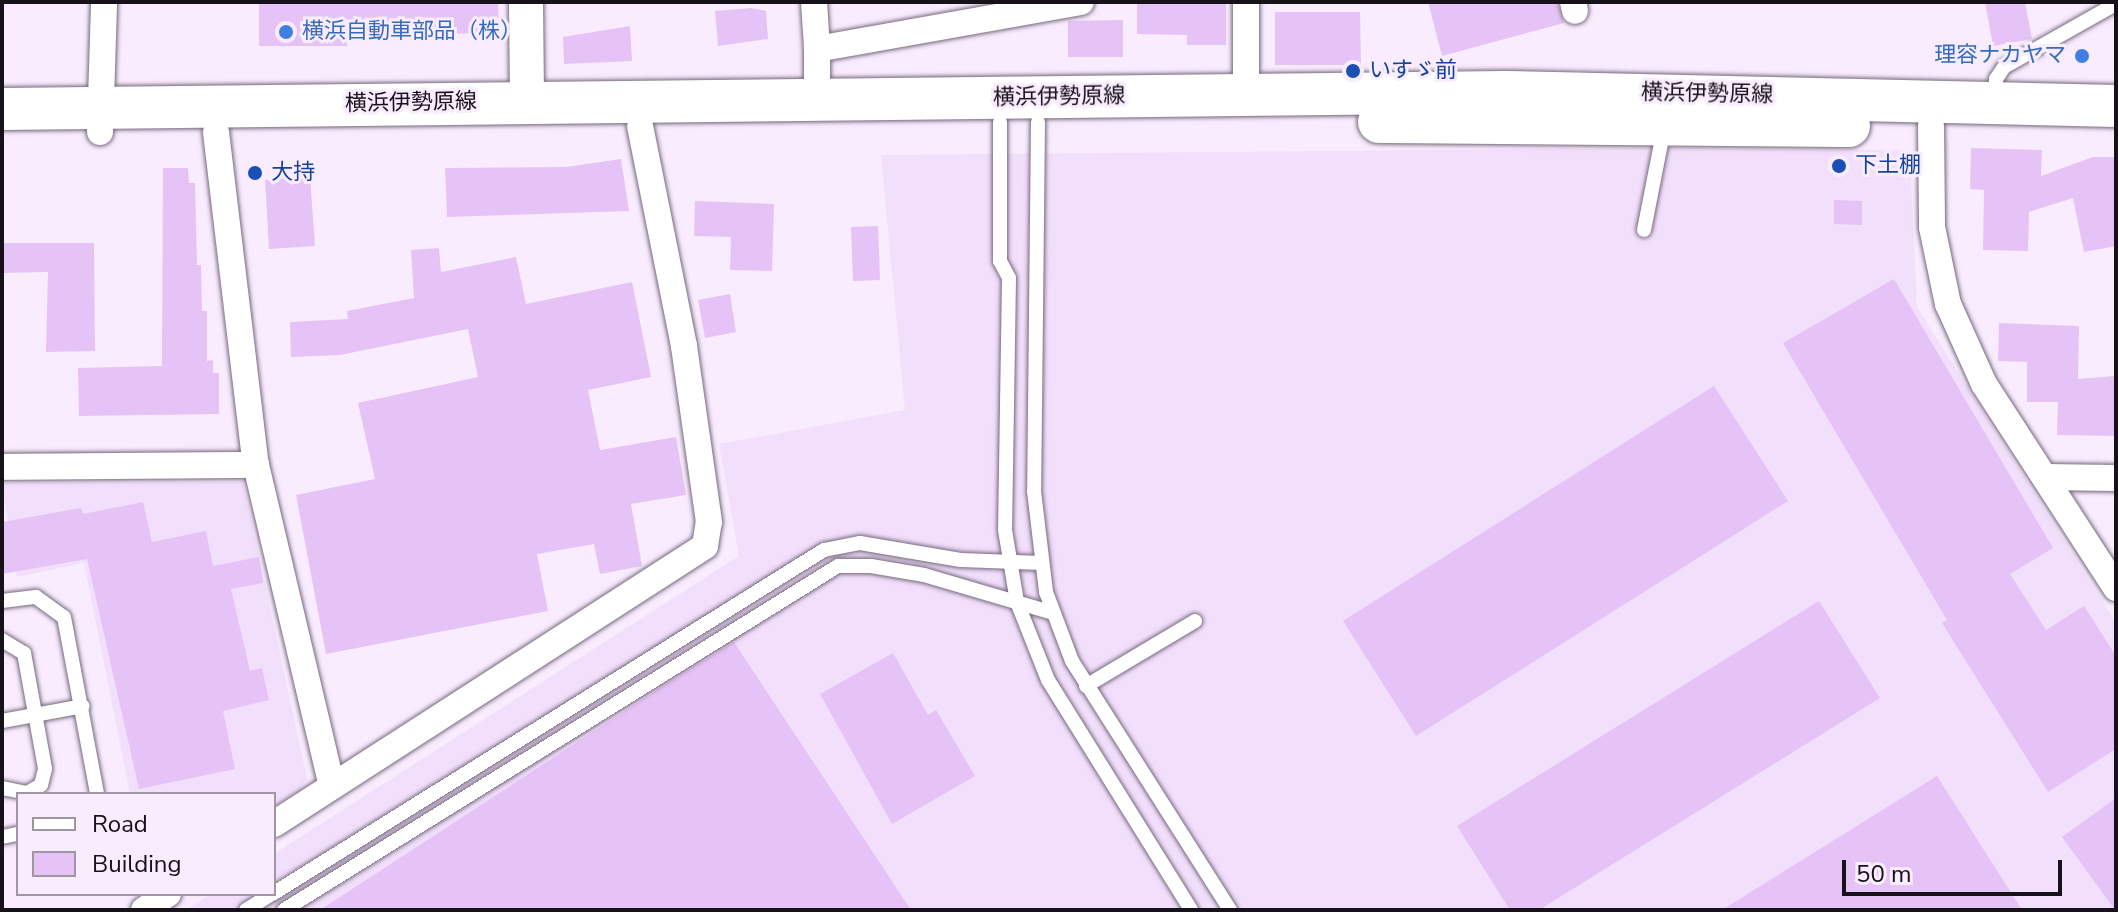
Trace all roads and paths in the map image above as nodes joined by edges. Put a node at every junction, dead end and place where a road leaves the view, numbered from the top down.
1 (104, 2) edge
2 (526, 2) edge
3 (814, 2) edge
4 (1081, 2) edge
5 (1246, 2) edge
6 (2116, 4) edge
7 (817, 49) junction
8 (1246, 95) junction
9 (817, 99) junction
10 (527, 101) junction
11 (1994, 102) junction
12 (2116, 106) edge
13 (2, 109) edge
14 (100, 120) junction
15 (1019, 122) junction
16 (1664, 124) junction
17 (640, 126) junction
18 (1931, 126) junction
19 (2116, 131) edge
20 (216, 132) junction
21 (2, 134) edge
22 (1644, 230) dead end
23 (256, 465) junction
24 (2, 467) edge
25 (2045, 477) junction
26 (2116, 478) edge
27 (1041, 563) junction
28 (1009, 564) junction
29 (2116, 588) edge
30 (2, 601) edge
31 (1017, 602) junction
32 (1053, 613) junction
33 (1195, 621) dead end
34 (2, 640) edge
35 (1086, 686) junction
36 (83, 706) junction
37 (36, 715) junction
38 (2, 721) edge
39 (332, 786) junction
40 (2, 788) edge
41 (22, 792) edge
42 (28, 792) edge
43 (97, 792) edge
44 (276, 823) edge
45 (276, 891) edge
46 (165, 896) edge
47 (268, 896) edge
48 (144, 910) edge
49 (246, 910) edge
50 (284, 910) edge
51 (1191, 910) edge
52 (1230, 910) edge

1 - 14 street
2 - 10 street
3 - 7 street
4 - 7 street
5 - 8 street
6 - 11 lane
7 - 9 street
8 - 9 main road, 横浜伊勢原線
8 - 11 main road, 横浜伊勢原線
9 - 10 main road, 横浜伊勢原線
10 - 14 main road, 横浜伊勢原線
11 - 12 main road, 横浜伊勢原線
13 - 14 main road, 横浜伊勢原線
14 - 20 main road, 横浜伊勢原線
14 - 21 main road, 横浜伊勢原線
15 - 16 main road, 横浜伊勢原線
15 - 17 main road, 横浜伊勢原線
15 - 27 lane
15 - 28 lane
16 - 18 main road, 横浜伊勢原線
16 - 22 lane
17 - 20 main road, 横浜伊勢原線
17 - 39 street
18 - 19 main road, 横浜伊勢原線
18 - 25 street
20 - 23 street
23 - 24 street
23 - 39 street
25 - 26 street
25 - 29 street
27 - 28 lane
27 - 32 lane
28 - 31 lane
28 - 45 lane
30 - 36 lane
31 - 32 lane
31 - 50 lane
31 - 51 lane
32 - 35 lane
33 - 35 lane
34 - 37 lane
35 - 52 lane
36 - 37 lane
36 - 43 lane
37 - 38 lane
37 - 42 lane
39 - 44 street
40 - 41 lane
46 - 48 street
47 - 49 lane

